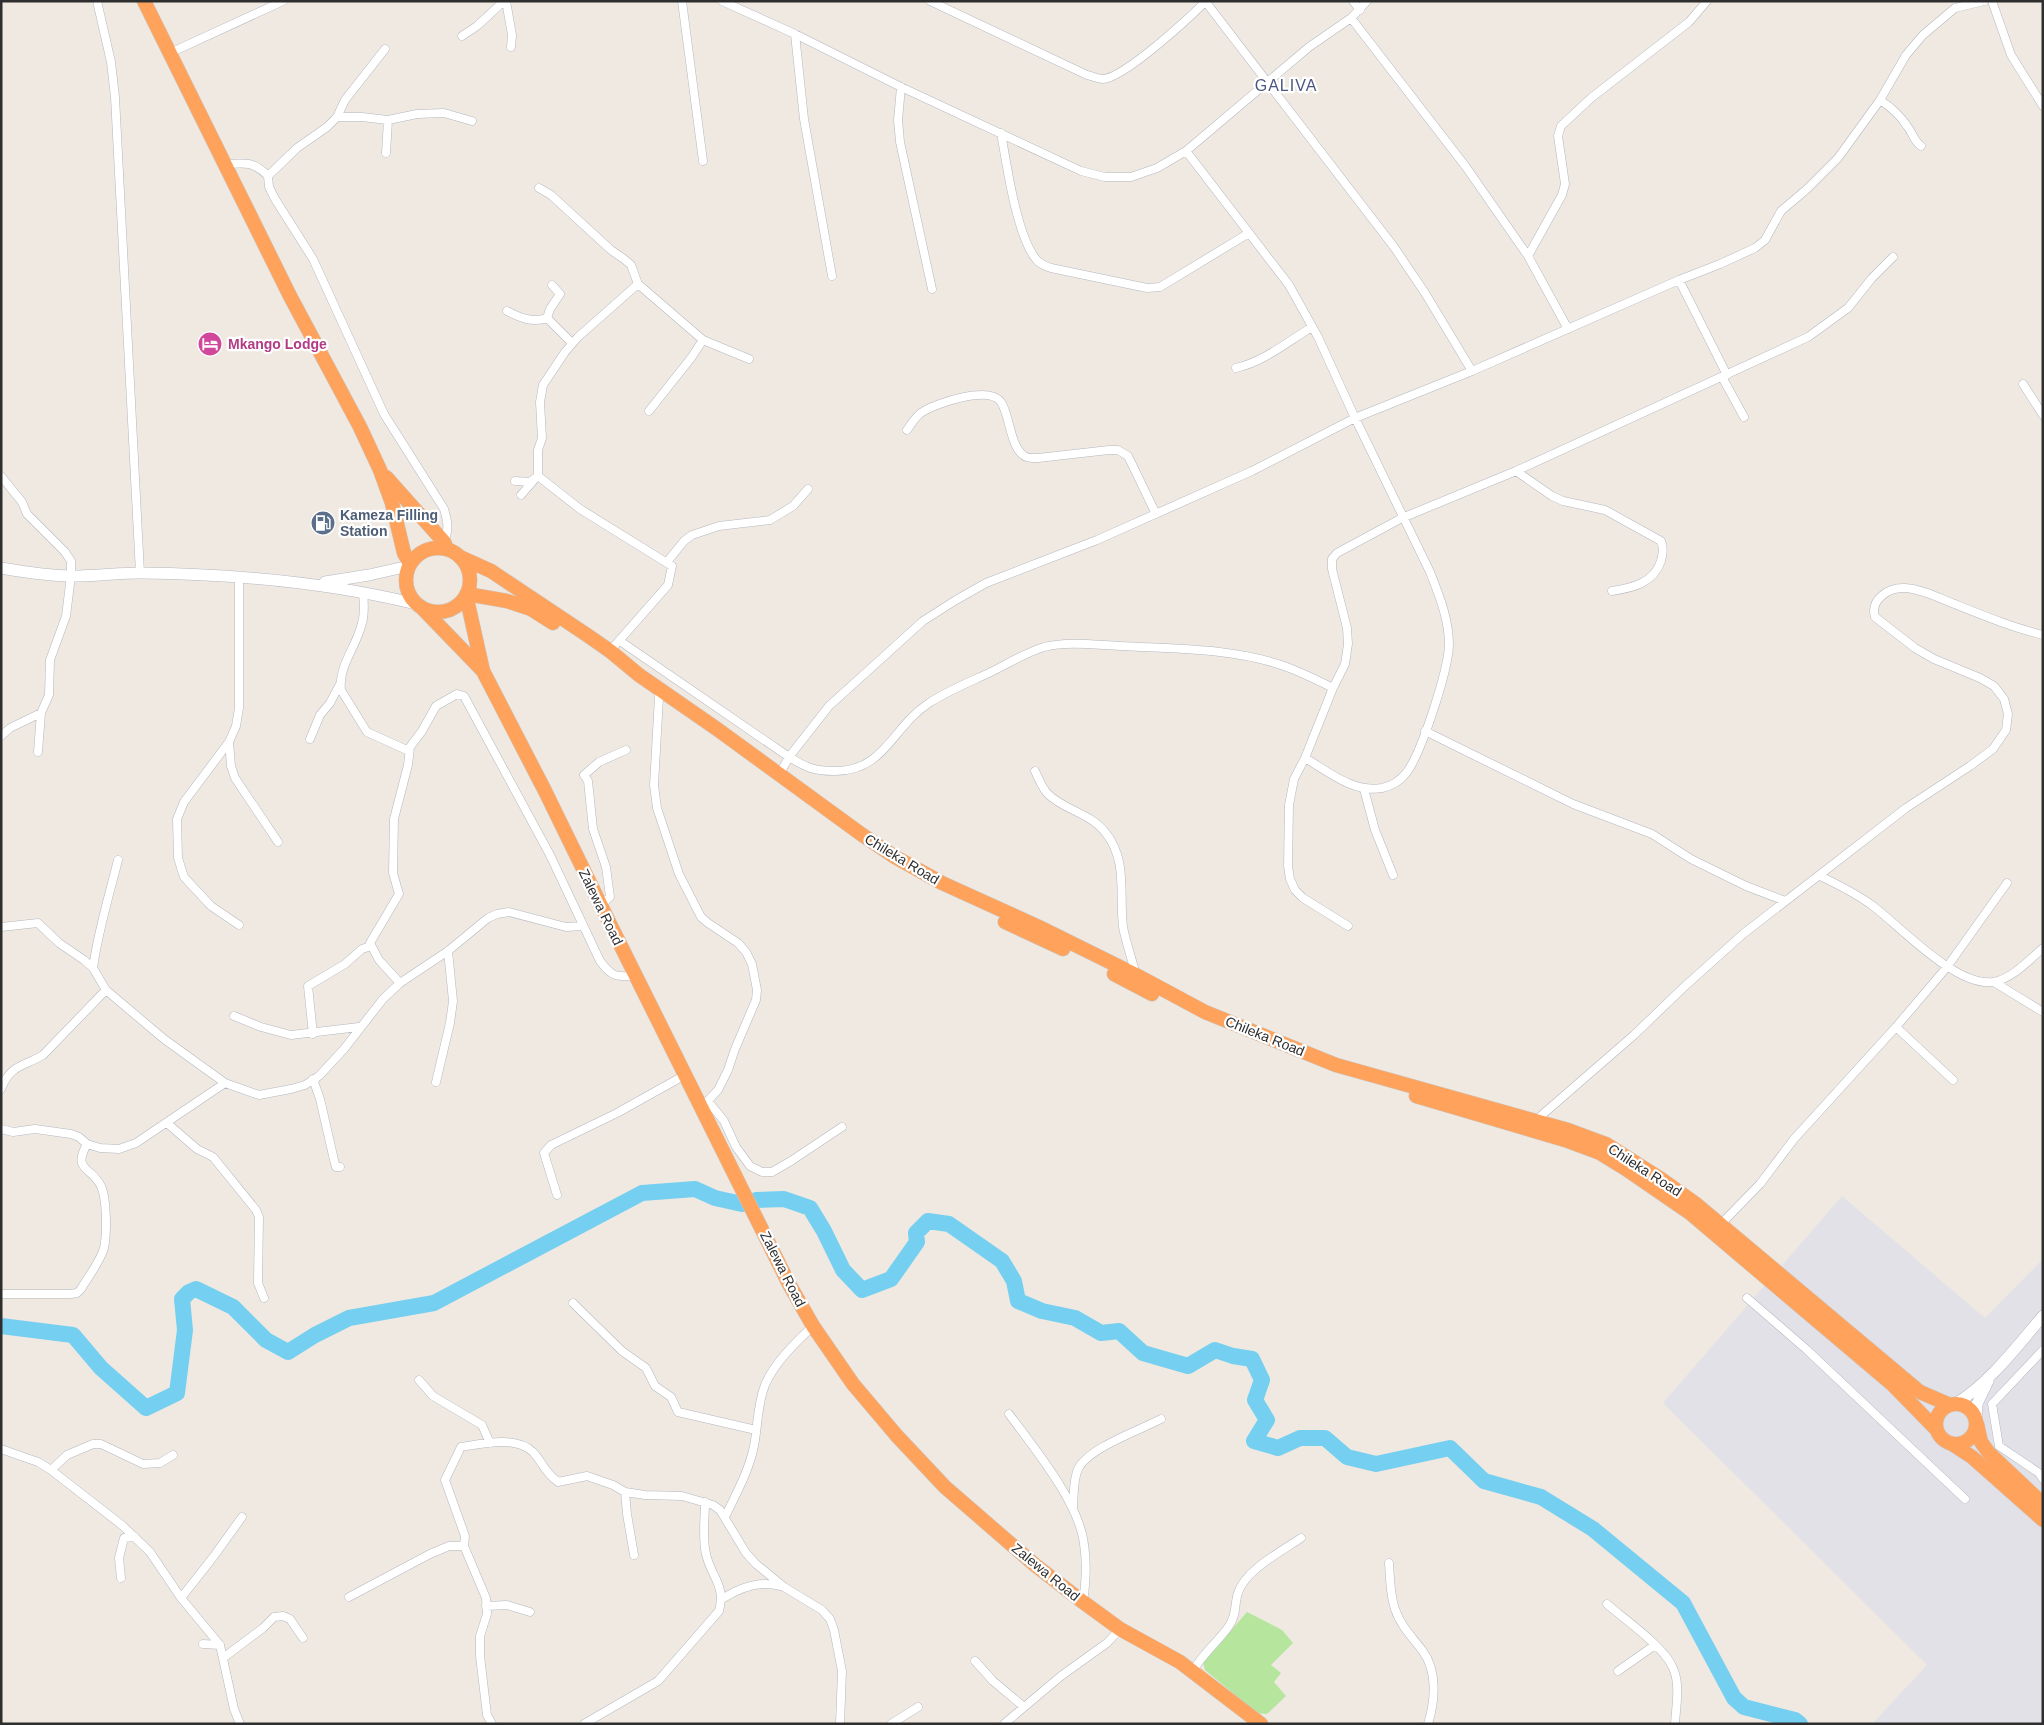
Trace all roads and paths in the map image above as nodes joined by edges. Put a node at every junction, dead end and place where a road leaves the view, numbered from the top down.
1 (98, 1) edge
2 (144, 1) edge
3 (283, 1) edge
4 (505, 1) edge
5 (682, 1) edge
6 (722, 1) edge
7 (930, 1) edge
8 (1353, 1) edge
9 (1367, 1) edge
10 (1707, 1) edge
11 (1984, 1) edge
12 (1992, 1) edge
13 (1205, 2) edge
14 (1954, 5) edge
15 (1360, 10) junction
16 (1351, 18) junction
17 (795, 34) junction
18 (462, 36) dead end
19 (511, 47) dead end
20 (385, 49) dead end
21 (170, 53) junction
22 (1268, 81) junction
23 (901, 87) junction
24 (1880, 100) junction
25 (2043, 106) edge
26 (337, 117) junction
27 (388, 120) junction
28 (472, 121) dead end
29 (1001, 134) junction
30 (1922, 146) dead end
31 (1186, 151) junction
32 (386, 153) dead end
33 (703, 161) dead end
34 (226, 164) junction
35 (268, 176) junction
36 (539, 188) dead end
37 (1249, 233) junction
38 (1528, 256) junction
39 (1892, 256) dead end
40 (832, 276) dead end
41 (1678, 280) junction
42 (638, 284) junction
43 (552, 285) dead end
44 (932, 289) dead end
45 (507, 311) dead end
46 (547, 318) junction
47 (1312, 327) junction
48 (1568, 329) junction
49 (703, 340) junction
50 (572, 343) junction
51 (749, 359) dead end
52 (1236, 368) dead end
53 (1472, 372) junction
54 (1724, 376) junction
55 (2023, 384) dead end
56 (649, 411) dead end
57 (2043, 415) edge
58 (1744, 417) dead end
59 (1354, 418) junction
60 (907, 430) dead end
61 (380, 470) junction
62 (1516, 471) junction
63 (1, 476) edge
64 (536, 478) junction
65 (515, 481) dead end
66 (808, 489) dead end
67 (521, 495) dead end
68 (1156, 514) junction
69 (1402, 518) junction
70 (445, 546) junction
71 (460, 557) junction
72 (667, 562) junction
73 (410, 565) junction
74 (1, 568) edge
75 (140, 573) junction
76 (72, 576) junction
77 (240, 577) junction
78 (316, 584) junction
79 (1612, 591) dead end
80 (363, 592) junction
81 (467, 594) junction
82 (420, 606) junction
83 (2043, 635) edge
84 (615, 646) junction
85 (483, 671) junction
86 (340, 684) junction
87 (1333, 688) junction
88 (659, 697) junction
89 (41, 713) junction
90 (1425, 731) junction
91 (1, 736) edge
92 (310, 739) dead end
93 (229, 742) junction
94 (626, 750) dead end
95 (409, 751) junction
96 (38, 752) dead end
97 (789, 757) junction
98 (1305, 758) junction
99 (1035, 771) dead end
100 (779, 775) junction
101 (1364, 789) junction
102 (278, 842) dead end
103 (118, 860) dead end
104 (1393, 875) dead end
105 (1820, 876) junction
106 (2007, 883) dead end
107 (1785, 901) junction
108 (600, 906) junction
109 (239, 925) dead end
110 (583, 926) junction
111 (1348, 926) dead end
112 (1, 927) edge
113 (370, 946) junction
114 (2043, 948) edge
115 (448, 951) junction
116 (1947, 967) junction
117 (93, 968) junction
118 (1136, 975) junction
119 (635, 976) junction
120 (1994, 982) junction
121 (400, 983) junction
122 (106, 990) junction
123 (2043, 1012) edge
124 (234, 1016) dead end
125 (359, 1027) junction
126 (1896, 1027) junction
127 (313, 1034) junction
128 (685, 1075) junction
129 (313, 1080) junction
130 (1953, 1080) dead end
131 (436, 1082) dead end
132 (225, 1083) junction
133 (1, 1089) edge
134 (705, 1104) junction
135 (1535, 1121) junction
136 (167, 1123) junction
137 (842, 1127) dead end
138 (1, 1129) edge
139 (86, 1144) junction
140 (340, 1167) dead end
141 (557, 1195) dead end
142 (1716, 1229) junction
143 (1, 1294) edge
144 (264, 1298) dead end
145 (1747, 1298) dead end
146 (573, 1304) dead end
147 (2043, 1316) edge
148 (814, 1326) junction
149 (2043, 1350) edge
150 (1993, 1372) junction
151 (420, 1380) dead end
152 (1953, 1404) junction
153 (1009, 1414) dead end
154 (1161, 1419) dead end
155 (1976, 1421) junction
156 (756, 1430) junction
157 (1937, 1430) junction
158 (490, 1443) junction
159 (1952, 1444) junction
160 (1, 1450) edge
161 (173, 1455) dead end
162 (51, 1470) junction
163 (2043, 1479) edge
164 (625, 1492) junction
165 (1965, 1499) dead end
166 (705, 1502) junction
167 (2043, 1504) edge
168 (1073, 1507) junction
169 (242, 1517) dead end
170 (725, 1517) junction
171 (2043, 1520) edge
172 (135, 1538) junction
173 (1301, 1538) dead end
174 (464, 1546) junction
175 (634, 1555) dead end
176 (1389, 1563) dead end
177 (121, 1578) dead end
178 (784, 1587) junction
179 (349, 1597) dead end
180 (181, 1598) junction
181 (722, 1599) junction
182 (1082, 1602) junction
183 (1607, 1604) dead end
184 (486, 1606) junction
185 (530, 1612) dead end
186 (1120, 1629) junction
187 (303, 1638) dead end
188 (203, 1644) dead end
189 (220, 1645) junction
190 (1655, 1646) junction
191 (223, 1658) junction
192 (975, 1661) dead end
193 (1193, 1671) junction
194 (1618, 1671) dead end
195 (918, 1707) dead end
196 (1024, 1707) junction
197 (240, 1724) edge
198 (492, 1724) edge
199 (584, 1724) edge
200 (840, 1724) edge
201 (890, 1724) edge
202 (1004, 1724) edge
203 (1261, 1724) edge
204 (1428, 1724) edge
205 (1676, 1724) edge

1 - 75 street
2 - 21 highway
3 - 21 street
4 - 18 street
4 - 19 street
5 - 33 street
6 - 17 street
7 - 13 street
8 - 15 street
9 - 15 street
10 - 38 street
11 - 14 street
12 - 25 street
13 - 22 street
14 - 24 street
15 - 16 street
16 - 22 street
16 - 38 street
17 - 23 street
17 - 40 street
20 - 26 street
21 - 34 highway
22 - 31 street
22 - 53 street
23 - 29 street
23 - 44 street
24 - 30 street
24 - 41 street
26 - 27 street
26 - 35 street
27 - 28 street
27 - 32 street
29 - 31 street
29 - 37 street
31 - 37 street
34 - 35 street
34 - 61 highway
35 - 70 street
36 - 42 street
37 - 47 street
38 - 48 street
39 - 54 street
41 - 48 street
41 - 54 street
42 - 49 street
42 - 50 street
43 - 46 street
45 - 46 street
46 - 50 street
47 - 52 street
47 - 59 street
48 - 53 street
49 - 51 street
49 - 56 street
50 - 64 street
53 - 59 street
54 - 58 street
54 - 62 street
55 - 57 street
59 - 68 street
59 - 69 street
60 - 68 street
61 - 70 highway
61 - 73 highway
62 - 69 street
62 - 79 street
63 - 76 street
64 - 65 street
64 - 67 street
64 - 72 street
66 - 72 street
68 - 97 street
69 - 87 street
69 - 90 street
70 - 71 highway
70 - 73 highway
71 - 81 highway
71 - 84 highway, Chileka Road
72 - 84 street
73 - 78 main road
73 - 82 highway
74 - 76 main road
75 - 76 main road
75 - 77 main road
76 - 89 street
77 - 78 main road
77 - 93 street
78 - 80 main road
80 - 82 main road
80 - 86 street
81 - 82 highway
81 - 85 highway, Zalewa Road
81 - 88 highway
82 - 85 highway, Zalewa Road
83 - 105 street
84 - 97 street
84 - 100 highway, Chileka Road
85 - 108 highway, Zalewa Road
86 - 92 street
86 - 95 street
87 - 97 street
87 - 98 street
88 - 134 street
88 - 142 highway
89 - 91 street
89 - 96 street
90 - 101 street
90 - 107 street
93 - 102 street
93 - 109 street
94 - 108 street
95 - 110 street
95 - 113 street
97 - 100 street
98 - 101 street
98 - 111 street
99 - 118 street
100 - 118 highway, Chileka Road
101 - 104 street
103 - 117 street
105 - 107 street
105 - 116 street
106 - 116 street
107 - 135 street
108 - 119 highway, Zalewa Road
110 - 115 street
110 - 119 street
112 - 117 street
113 - 121 street
113 - 127 street
114 - 120 street
115 - 121 street
115 - 131 street
116 - 120 street
116 - 126 street
117 - 122 street
118 - 135 highway, Chileka Road
119 - 128 highway, Zalewa Road
120 - 123 street
121 - 125 street
122 - 132 street
122 - 133 street
124 - 127 street
125 - 127 street
125 - 129 street
126 - 130 street
126 - 142 street
128 - 134 highway, Zalewa Road
128 - 141 street
129 - 132 street
129 - 140 street
132 - 136 street
134 - 137 street
134 - 148 highway, Zalewa Road
135 - 142 highway, Chileka Road
136 - 139 street
136 - 144 street
138 - 139 street
139 - 143 street
142 - 152 highway, Chileka Road
142 - 157 highway, Chileka Road
145 - 165 street
146 - 156 street
147 - 150 main road
148 - 156 street
148 - 182 highway, Zalewa Road
149 - 163 street
150 - 152 main road
150 - 155 main road
151 - 158 street
152 - 155 highway, Chileka Road
152 - 157 highway
153 - 168 street
154 - 168 street
155 - 159 highway
155 - 167 highway
156 - 170 street
157 - 159 highway, Chileka Road
158 - 164 street
158 - 174 street
159 - 171 highway, Chileka Road
160 - 162 street
161 - 162 street
162 - 172 street
164 - 166 street
164 - 175 street
166 - 170 street
166 - 181 street
168 - 182 street
169 - 180 street
170 - 178 street
172 - 177 street
172 - 180 street
173 - 193 street
174 - 179 street
174 - 184 street
176 - 204 street
178 - 181 street
178 - 200 street
180 - 189 street
181 - 199 street
182 - 186 highway, Zalewa Road
183 - 190 street
184 - 185 street
184 - 198 street
186 - 193 highway, Zalewa Road
186 - 196 street
187 - 191 street
188 - 189 street
189 - 191 street
190 - 194 street
190 - 205 street
191 - 197 street
192 - 196 street
193 - 203 highway, Zalewa Road
195 - 201 street
196 - 202 street

